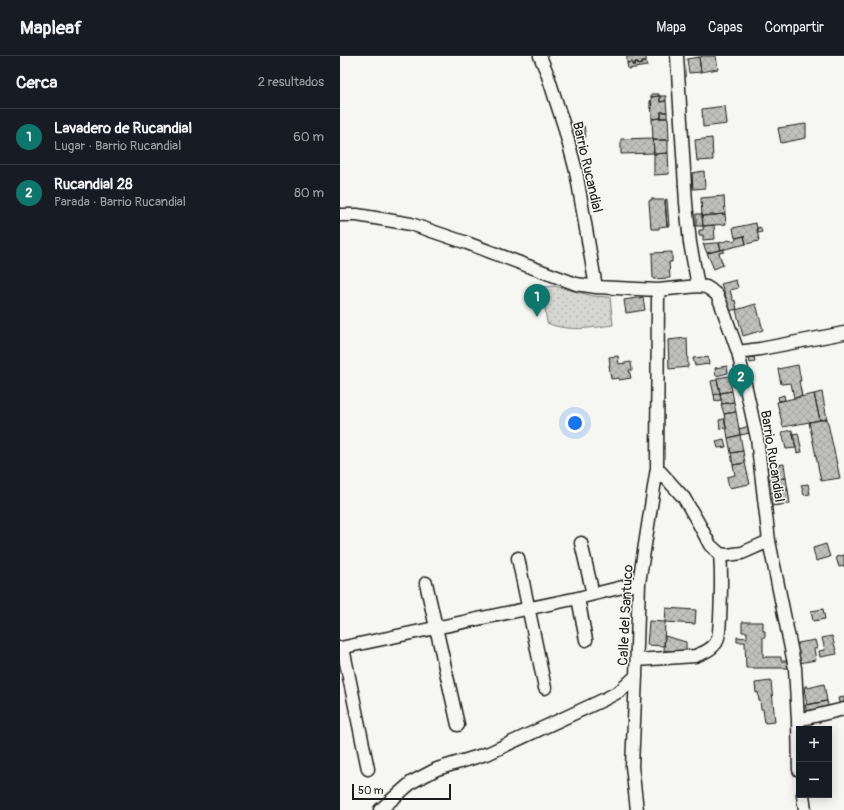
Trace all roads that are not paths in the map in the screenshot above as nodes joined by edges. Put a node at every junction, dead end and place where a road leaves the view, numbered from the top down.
1 (540, 56) edge
2 (677, 56) edge
3 (340, 215) edge
4 (698, 286) junction
5 (596, 287) junction
6 (658, 290) junction
7 (844, 333) edge
8 (738, 352) junction
9 (657, 468) junction
10 (769, 541) junction
11 (581, 542) dead end
12 (720, 554) junction
13 (518, 558) dead end
14 (639, 583) junction
15 (426, 584) dead end
16 (593, 594) junction
17 (578, 598) junction
18 (528, 608) junction
19 (436, 628) junction
20 (586, 640) dead end
21 (341, 648) edge
22 (637, 660) junction
23 (636, 676) junction
24 (545, 688) dead end
25 (844, 709) edge
26 (798, 720) junction
27 (458, 725) dead end
28 (799, 762) edge
29 (368, 768) dead end
30 (803, 798) edge
31 (380, 810) edge
32 (636, 810) edge
33 (805, 810) edge

1 - 5 street, Barrio Rucandial
2 - 4 street
3 - 5 street, Barrio Rucandial
4 - 6 street, Barrio Rucandial
4 - 8 street, Barrio Rucandial
5 - 6 street, Barrio Rucandial
6 - 9 street, Calle del Santuco
7 - 8 street
8 - 10 street, Barrio Rucandial
9 - 12 street
9 - 14 street, Calle del Santuco
10 - 12 street
10 - 26 street, Barrio Rucandial
11 - 16 street
12 - 22 street
13 - 18 street
14 - 16 street
14 - 22 street, Calle del Santuco
15 - 19 street
16 - 17 street
17 - 18 street
17 - 20 street
18 - 19 street
18 - 24 street
19 - 21 street
19 - 27 street
21 - 29 street
22 - 23 street, Calle del Santuco
23 - 31 street, Calle del Santuco
23 - 32 street
25 - 26 street
26 - 28 street, Barrio Rucandial
30 - 33 street

